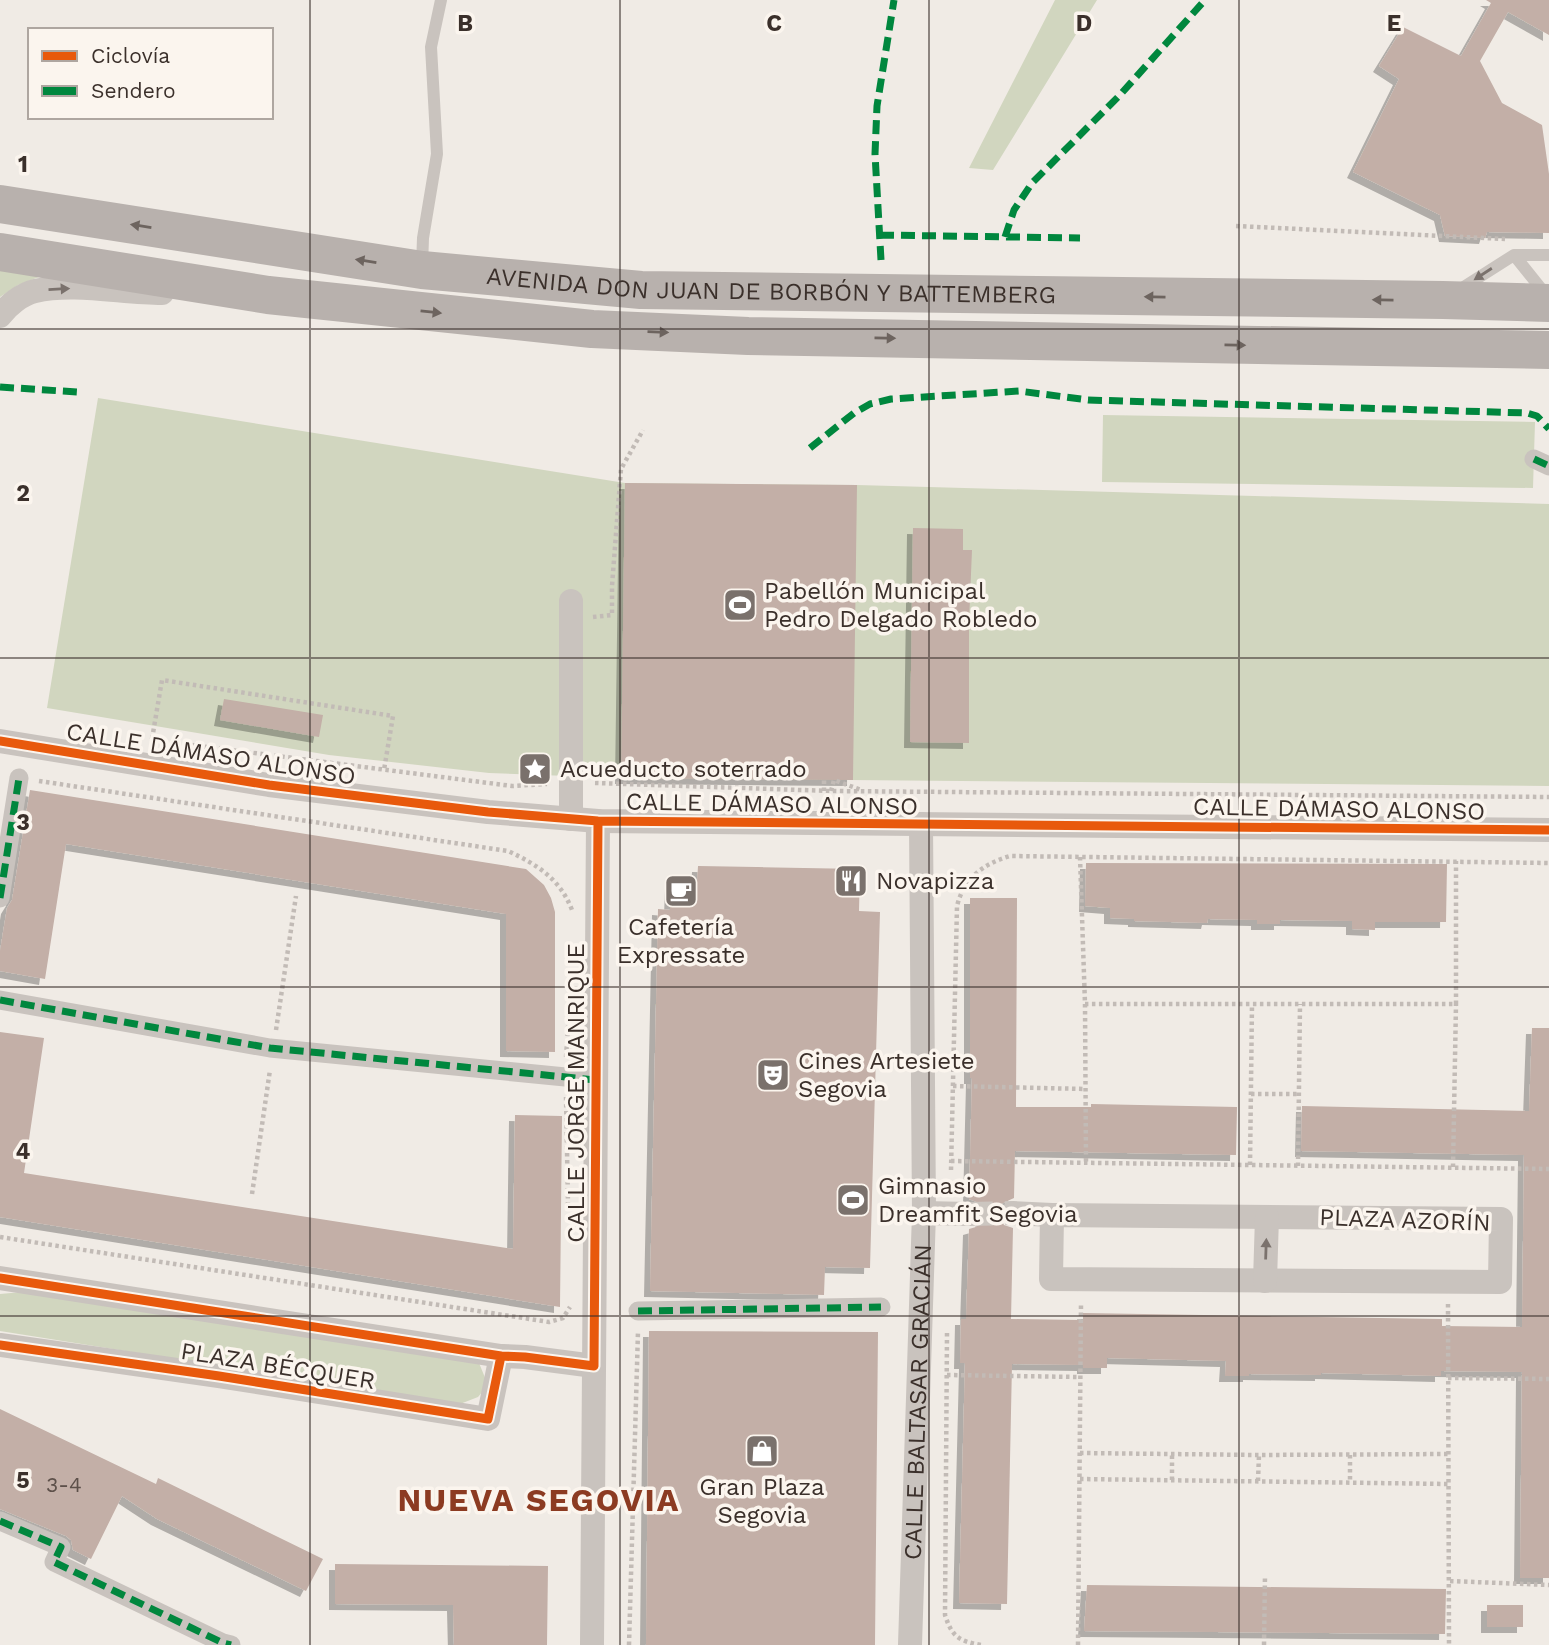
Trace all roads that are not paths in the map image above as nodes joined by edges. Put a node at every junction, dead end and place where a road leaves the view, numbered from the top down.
1 (441, 0) edge
2 (0, 204) edge
3 (0, 252) edge
4 (1514, 255) junction
5 (1549, 255) edge
6 (422, 270) junction
7 (268, 295) junction
8 (1443, 300) junction
9 (1549, 301) edge
10 (0, 316) edge
11 (1438, 348) junction
12 (1549, 350) edge
13 (1549, 364) edge
14 (571, 610) road end
15 (0, 741) edge
16 (19, 778) road end
17 (571, 819) junction
18 (598, 821) junction
19 (921, 824) junction
20 (1549, 830) edge
21 (0, 898) edge
22 (0, 1000) edge
23 (596, 1080) junction
24 (924, 1213) junction
25 (1013, 1213) tunnel mouth
26 (959, 1214) tunnel mouth
27 (1052, 1215) junction
28 (1268, 1217) junction
29 (0, 1278) edge
30 (1265, 1281) junction
31 (881, 1307) dead end
32 (638, 1311) road end
33 (0, 1345) edge
34 (501, 1356) junction
35 (594, 1366) junction
36 (0, 1521) edge
37 (231, 1645) edge
38 (592, 1645) edge
39 (910, 1645) edge

1 - 6 lane
6 -> 2 main road, AVENIDA DON JUAN DE BORBÓN Y BATTEMBERG
3 - 7 main road, AVENIDA DON JUAN DE BORBÓN Y BATTEMBERG
4 - 5 lane
4 -> 8 lane
4 - 9 lane
8 -> 6 main road, AVENIDA DON JUAN DE BORBÓN Y BATTEMBERG
10 -> 7 street
7 -> 11 main road, AVENIDA DON JUAN DE BORBÓN Y BATTEMBERG
8 - 9 main road, AVENIDA DON JUAN DE BORBÓN Y BATTEMBERG
11 - 12 main road, AVENIDA DON JUAN DE BORBÓN Y BATTEMBERG
11 - 13 street
14 - 17 street
15 - 17 street, CALLE DÁMASO ALONSO
16 - 21 street
17 - 18 street, CALLE DÁMASO ALONSO
18 - 19 street, CALLE DÁMASO ALONSO
18 - 23 street, CALLE JORGE MANRIQUE
19 - 20 street, CALLE DÁMASO ALONSO
19 - 24 street, CALLE BALTASAR GRACIÁN
22 - 23 street
23 - 35 street, CALLE JORGE MANRIQUE
24 - 26 street
24 - 39 street, CALLE BALTASAR GRACIÁN
25 - 27 street, PLAZA AZORÍN
27 - 28 street, PLAZA AZORÍN
27 - 30 street, PLAZA AZORÍN
30 -> 28 street
28 - 30 street, PLAZA AZORÍN
29 - 34 street, PLAZA BÉCQUER
31 - 32 street
33 - 34 street, PLAZA BÉCQUER
34 - 35 street, PLAZA BÉCQUER
35 - 38 street, CALLE JORGE MANRIQUE
36 - 37 street

